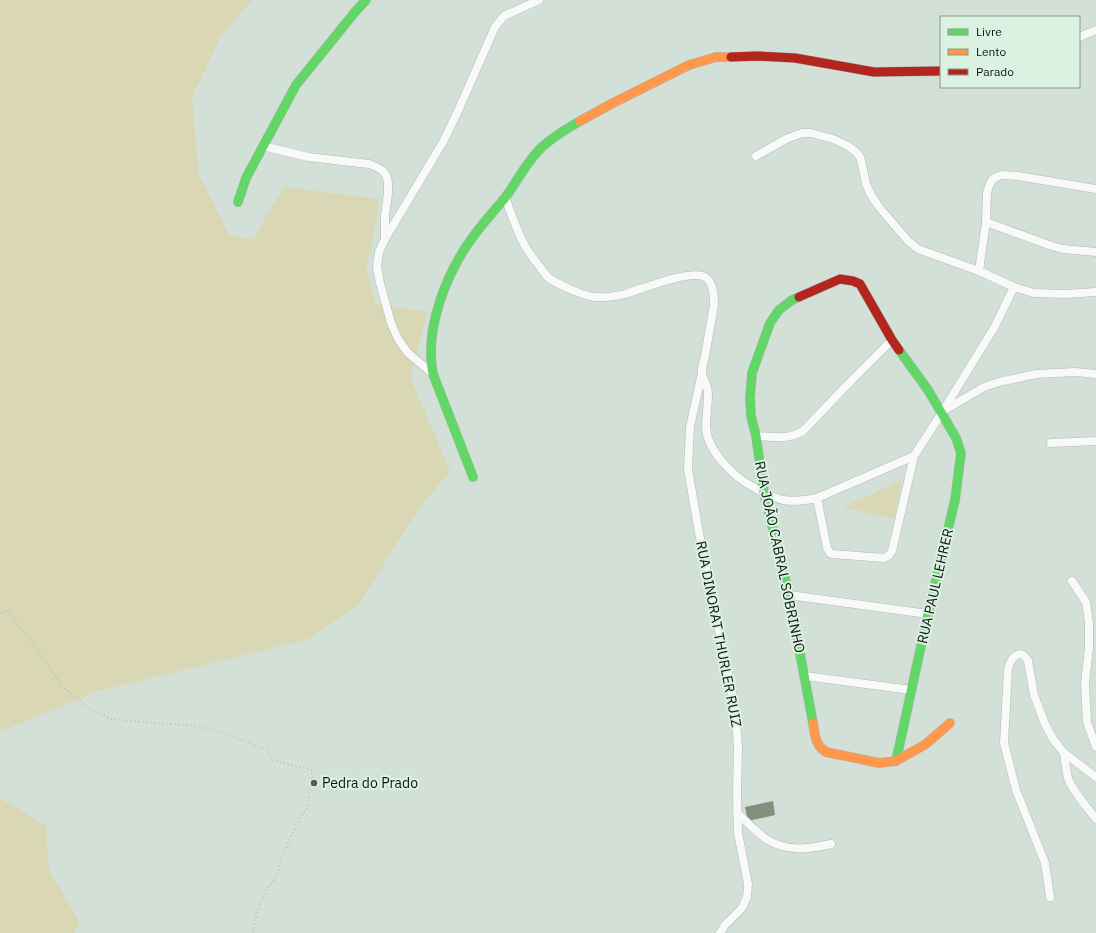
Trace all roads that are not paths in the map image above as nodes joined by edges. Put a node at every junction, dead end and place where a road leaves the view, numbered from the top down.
1 (366, 0) edge
2 (539, 0) edge
3 (1096, 30) edge
4 (1080, 37) edge
5 (940, 71) edge
6 (263, 146) junction
7 (756, 156) dead end
8 (1096, 189) edge
9 (505, 197) junction
10 (238, 202) dead end
11 (986, 222) junction
12 (385, 239) junction
13 (1096, 252) edge
14 (979, 271) junction
15 (1014, 287) junction
16 (1096, 292) edge
17 (892, 340) junction
18 (702, 373) junction
19 (433, 374) junction
20 (1096, 374) edge
21 (942, 412) junction
22 (756, 436) junction
23 (1096, 441) edge
24 (1051, 443) dead end
25 (914, 456) junction
26 (473, 477) dead end
27 (764, 493) junction
28 (817, 498) junction
29 (1072, 581) dead end
30 (789, 595) junction
31 (928, 614) junction
32 (804, 676) junction
33 (911, 690) junction
34 (950, 723) dead end
35 (1096, 747) edge
36 (1064, 753) junction
37 (896, 761) junction
38 (1096, 777) edge
39 (738, 813) junction
40 (1096, 819) edge
41 (831, 844) dead end
42 (1050, 897) dead end
43 (720, 933) edge

1 - 6 street
2 - 12 street
3 - 4 street
5 - 9 street
6 - 10 street
6 - 12 street
7 - 14 street
8 - 11 street
9 - 18 street, RUA DINORAT THURLER RUIZ
9 - 19 street
11 - 13 street
11 - 14 street
12 - 19 street
14 - 15 street
15 - 16 street
15 - 21 street
17 - 21 street, RUA JOÃO CABRAL SOBRINHO
17 - 22 street
17 - 22 street, RUA JOÃO CABRAL SOBRINHO
18 - 27 street, RUA DINORAT THURLER RUIZ
18 - 39 street, RUA DINORAT THURLER RUIZ
19 - 26 street
20 - 21 street
21 - 25 street
21 - 31 street, RUA PAUL LEHRER
22 - 27 street, RUA JOÃO CABRAL SOBRINHO
23 - 24 street
25 - 28 street, RUA DINORAT THURLER RUIZ
25 - 28 street
27 - 28 street, RUA DINORAT THURLER RUIZ
27 - 30 street, RUA JOÃO CABRAL SOBRINHO
29 - 35 street
30 - 31 street
30 - 32 street, RUA JOÃO CABRAL SOBRINHO
31 - 33 street, RUA PAUL LEHRER
32 - 33 street
32 - 37 street, RUA JOÃO CABRAL SOBRINHO
33 - 37 street, RUA PAUL LEHRER
34 - 37 street
36 - 38 street
36 - 40 street
36 - 42 street
39 - 41 street
39 - 43 street, RUA DINORAT THURLER RUIZ

